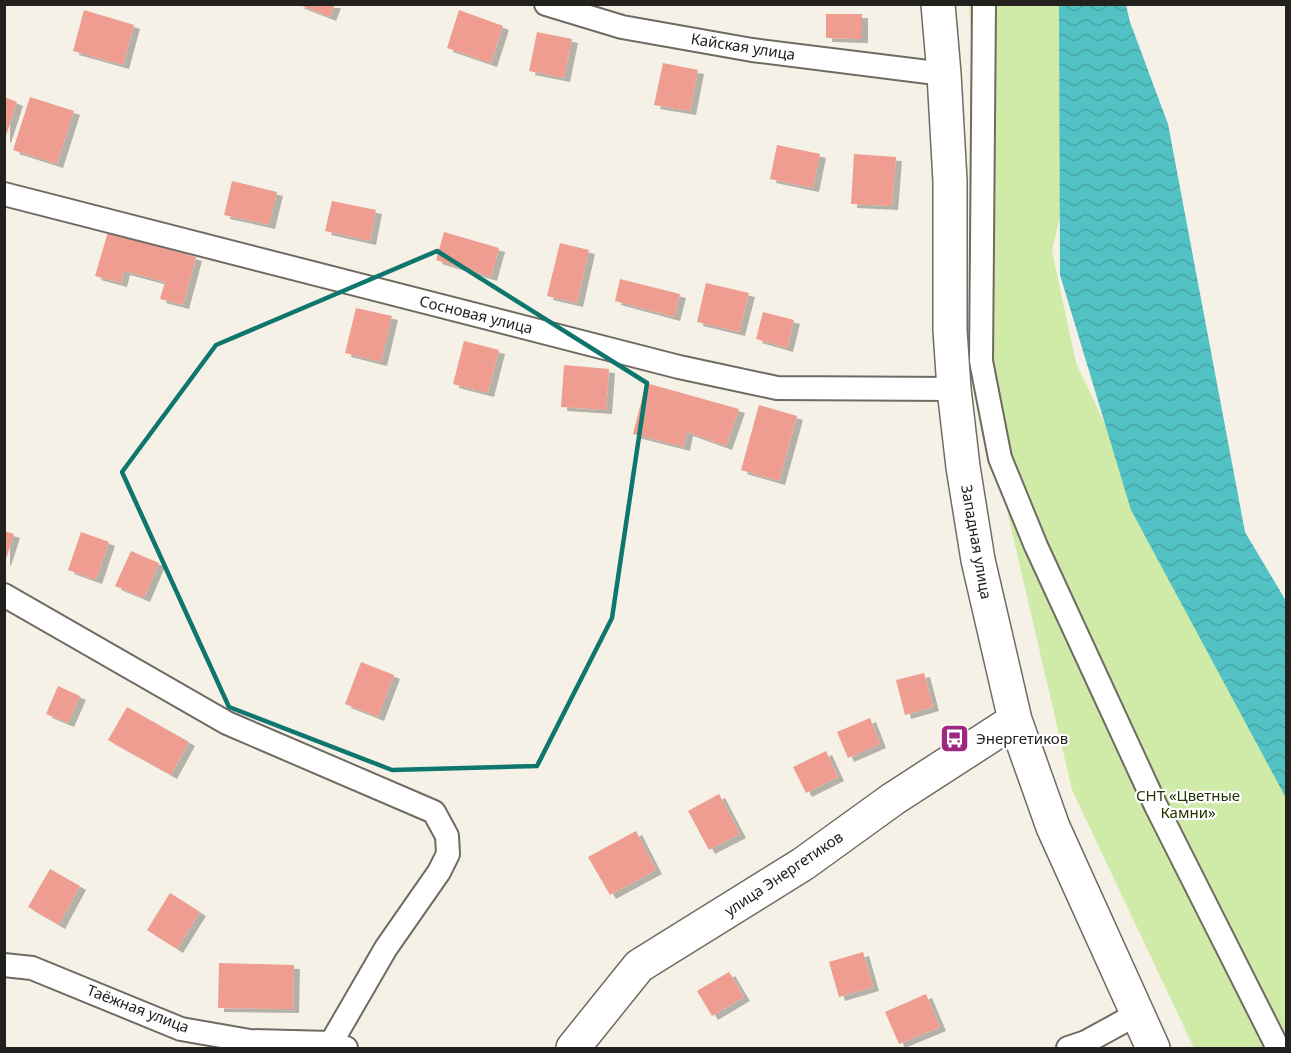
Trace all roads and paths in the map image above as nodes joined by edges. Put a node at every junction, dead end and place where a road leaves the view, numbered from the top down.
1 (546, 4) edge
2 (938, 4) edge
3 (984, 4) edge
4 (944, 74) junction
5 (4, 194) edge
6 (954, 389) junction
7 (4, 595) edge
8 (1015, 720) junction
9 (4, 965) edge
10 (1137, 1014) junction
11 (338, 1046) edge
12 (573, 1048) edge
13 (1068, 1048) edge
14 (1153, 1048) edge
15 (1278, 1048) edge

1 - 4 street, Кайская улица
2 - 4 main road, Западная улица
3 - 15 street
4 - 6 main road, Западная улица
5 - 6 street, Сосновая улица
6 - 8 main road, Западная улица
7 - 11 street
8 - 10 main road, Западная улица
8 - 12 main road, улица Энергетиков
9 - 11 street, Таёжная улица
10 - 13 street
10 - 14 main road, Западная улица

